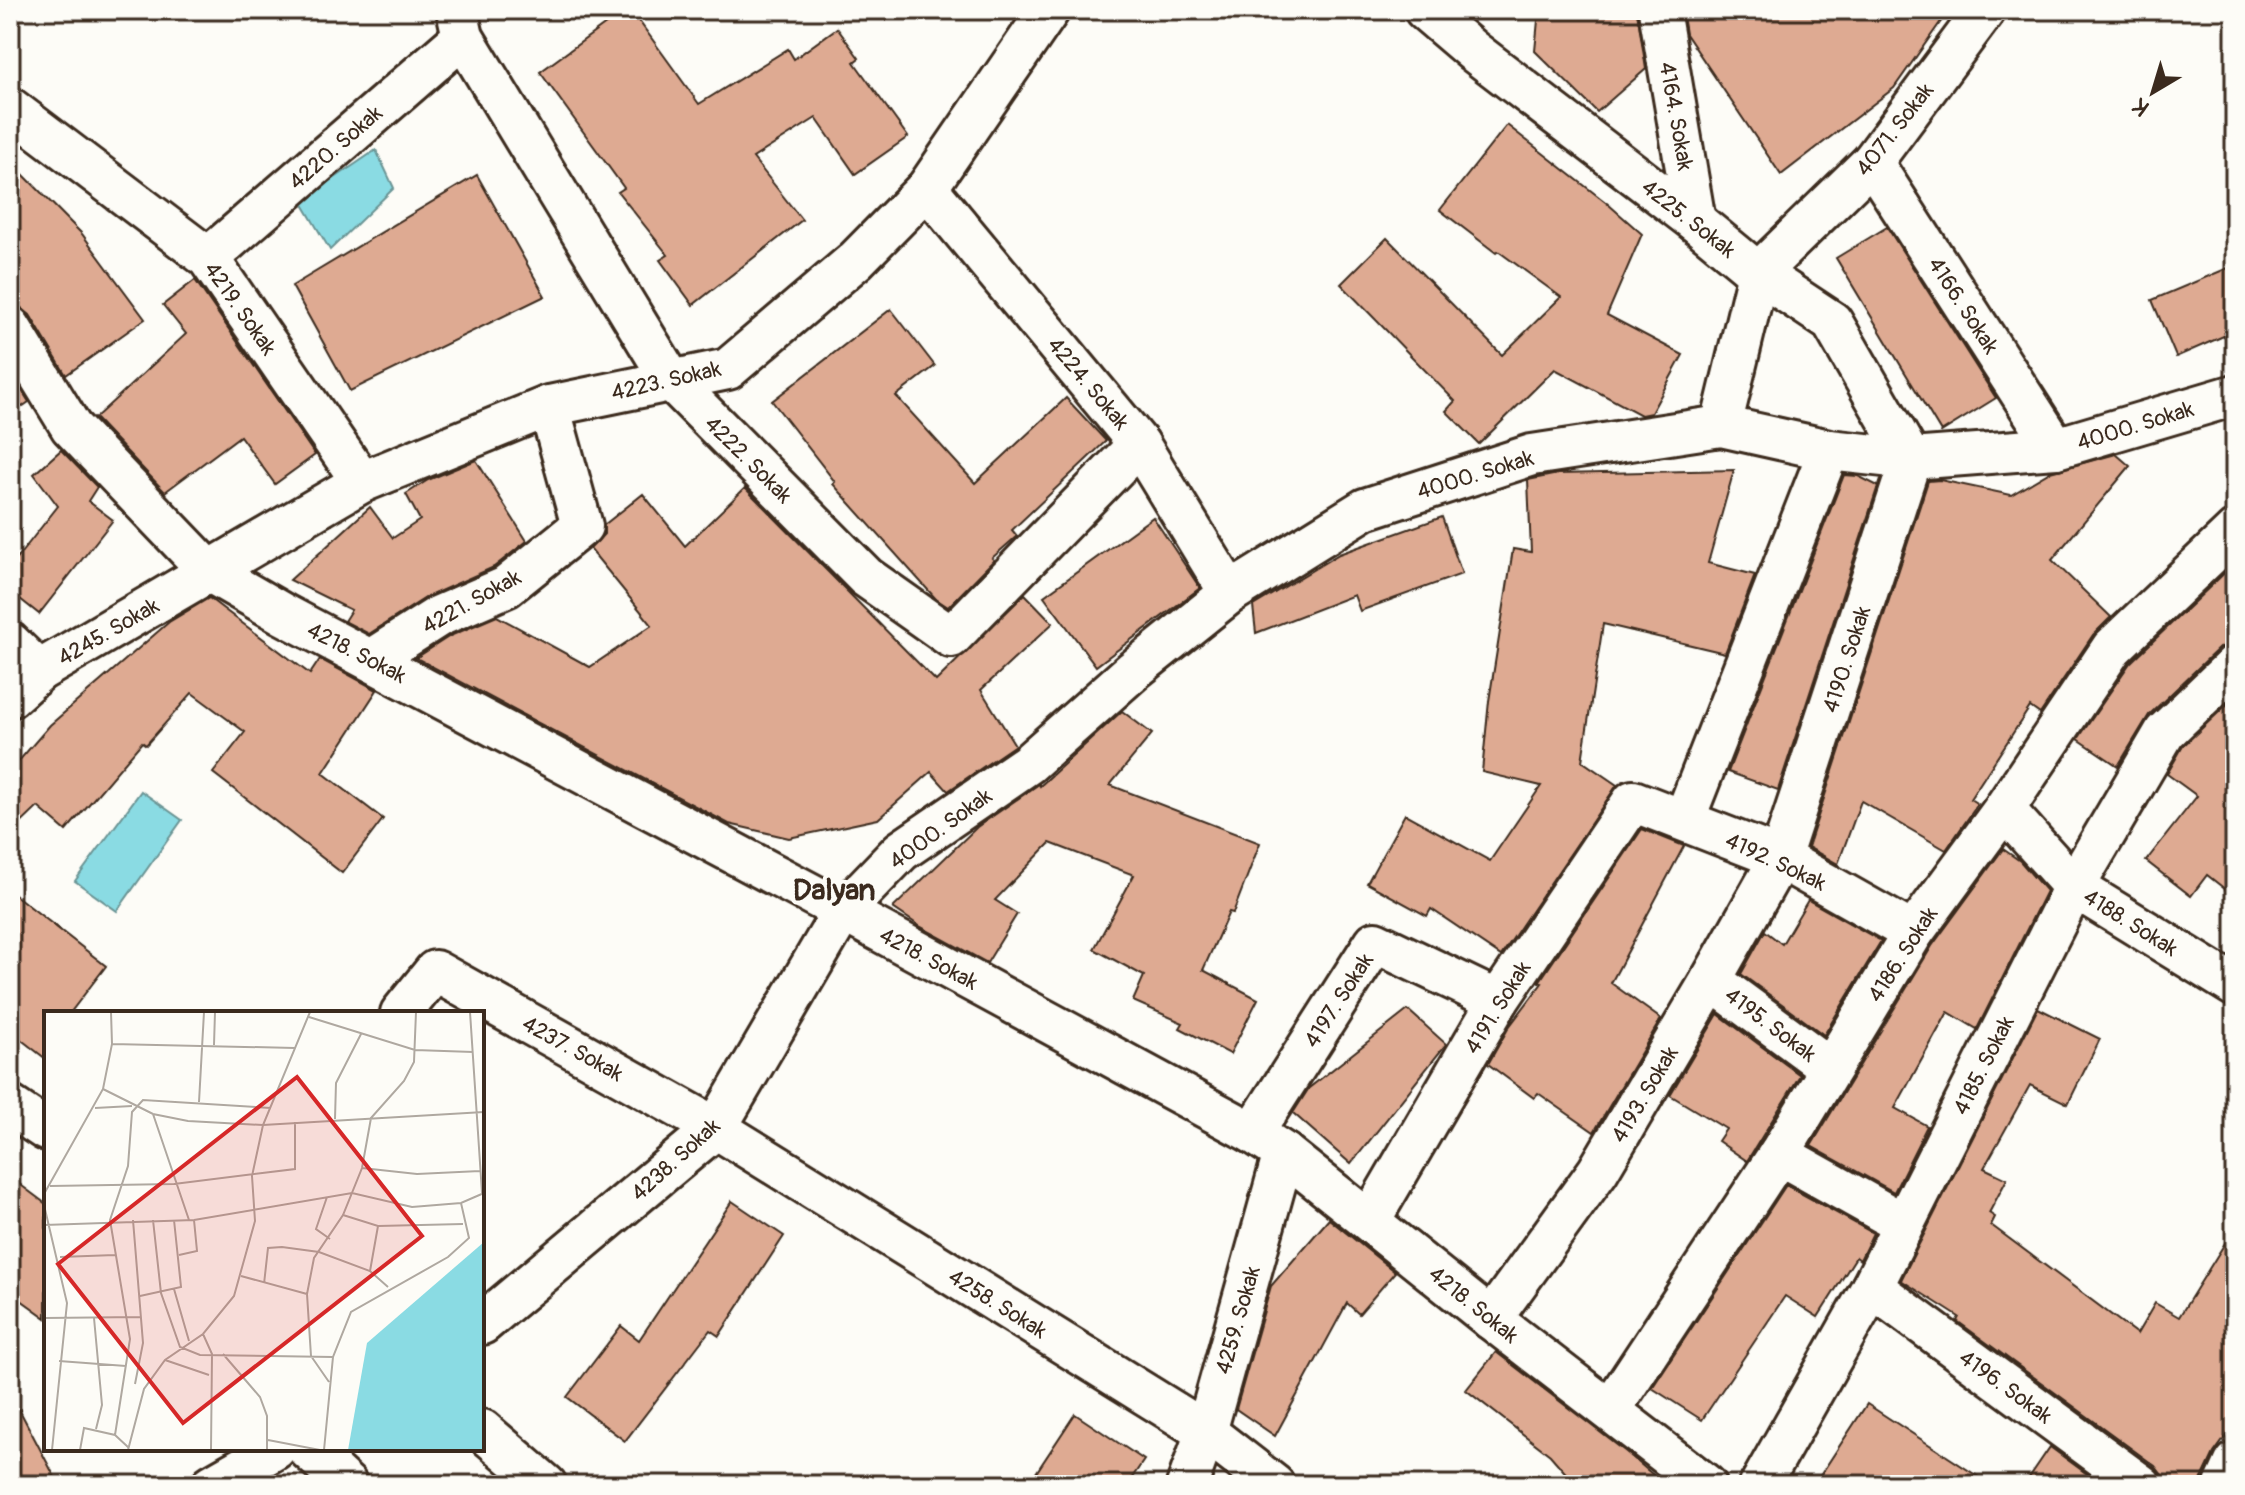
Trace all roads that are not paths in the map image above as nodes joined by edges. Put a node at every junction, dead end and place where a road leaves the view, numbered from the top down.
1 (1049, 10) edge
2 (1425, 10) edge
3 (1659, 10) edge
4 (1985, 10) edge
5 (460, 23) edge
6 (10, 108) edge
7 (1872, 162) junction
8 (927, 188) junction
9 (1695, 221) junction
10 (208, 258) junction
11 (1758, 273) junction
12 (10, 327) edge
13 (671, 380) junction
14 (2235, 395) edge
15 (549, 406) junction
16 (1721, 426) junction
17 (1139, 444) junction
18 (2056, 448) junction
19 (1829, 450) junction
20 (1911, 459) junction
21 (362, 482) junction
22 (2235, 531) edge
23 (210, 572) junction
24 (1230, 593) junction
25 (10, 643) edge
26 (372, 659) junction
27 (2235, 665) edge
28 (24, 684) edge
29 (1633, 801) joint
30 (2004, 809) junction
31 (1684, 820) junction
32 (1780, 858) junction
33 (2074, 887) junction
34 (843, 911) junction
35 (1913, 933) junction
36 (1711, 980) junction
37 (2235, 986) edge
38 (1498, 1001) junction
39 (403, 1011) edge
40 (1830, 1068) junction
41 (10, 1106) edge
42 (716, 1128) junction
43 (44, 1129) edge
44 (1268, 1143) junction
45 (1779, 1154) junction
46 (1370, 1220) junction
47 (1902, 1223) junction
48 (1872, 1287) junction
49 (1491, 1319) junction
50 (484, 1322) edge
51 (1610, 1410) junction
52 (484, 1432) edge
53 (1206, 1432) junction
54 (272, 1451) edge
55 (310, 1451) edge
56 (2235, 1463) edge
57 (212, 1485) edge
58 (347, 1485) edge
59 (546, 1485) edge
60 (1187, 1485) edge
61 (1274, 1485) edge
62 (1706, 1485) edge
63 (1760, 1485) edge
64 (2141, 1485) edge
65 (2225, 1485) edge

1 - 8 street, 4223. Sokak
2 - 9 street, 4225. Sokak
3 - 9 street, 4164. Sokak
4 - 7 street, 4071. Sokak
5 - 10 street, 4220. Sokak
5 - 13 street, 4222. Sokak
6 - 10 street, 4219. Sokak
7 - 11 street, 4071. Sokak
7 - 18 street, 4166. Sokak
8 - 13 street, 4223. Sokak
8 - 17 street, 4224. Sokak
9 - 11 street, 4225. Sokak
10 - 21 street, 4219. Sokak
11 - 16 street
11 - 20 street, 4225. Sokak
12 - 23 street, 4218. Sokak
13 - 15 street, 4223. Sokak
13 - 17 street, 4222. Sokak
14 - 18 street, 4000. Sokak
15 - 21 street, 4223. Sokak
15 - 26 street, 4221. Sokak
16 - 19 street, 4000. Sokak
16 - 24 street, 4000. Sokak
17 - 24 street, 4224. Sokak
18 - 20 street, 4000. Sokak
19 - 20 street, 4000. Sokak
19 - 31 street
20 - 32 street, 4190. Sokak
21 - 23 street, 4223. Sokak
22 - 30 street, 4186. Sokak
23 - 26 street, 4218. Sokak
23 - 28 street, 4245. Sokak
24 - 34 street, 4000. Sokak
25 - 28 street
26 - 34 street, 4218. Sokak
27 - 33 street, 4185. Sokak
29 - 31 street, 4192. Sokak
29 - 38 street, 4191. Sokak
30 - 33 street, 4188. Sokak
30 - 35 street, 4186. Sokak
31 - 32 street, 4192. Sokak
32 - 35 street, 4192. Sokak
32 - 36 street, 4193. Sokak
33 - 37 street, 4188. Sokak
33 - 47 street, 4185. Sokak
34 - 42 street, 4238. Sokak
34 - 44 street, 4218. Sokak
35 - 40 street, 4186. Sokak
36 - 40 street, 4195. Sokak
36 - 49 street, 4193. Sokak
38 - 44 street, 4197. Sokak
38 - 46 street, 4191. Sokak
39 - 42 street, 4237. Sokak
40 - 45 street, 4186. Sokak
41 - 43 street
42 - 50 street, 4238. Sokak
42 - 53 street, 4258. Sokak
44 - 46 street, 4218. Sokak
44 - 53 street, 4259. Sokak
45 - 47 street
45 - 51 street, 4186. Sokak
46 - 49 street, 4218. Sokak
47 - 48 street, 4185. Sokak
48 - 63 street, 4185. Sokak
48 - 64 street, 4196. Sokak
49 - 51 street, 4218. Sokak
51 - 62 street, 4218. Sokak
52 - 59 street
53 - 60 street, 4259. Sokak
53 - 61 street, 4258. Sokak
54 - 57 street
55 - 58 street
56 - 65 street

